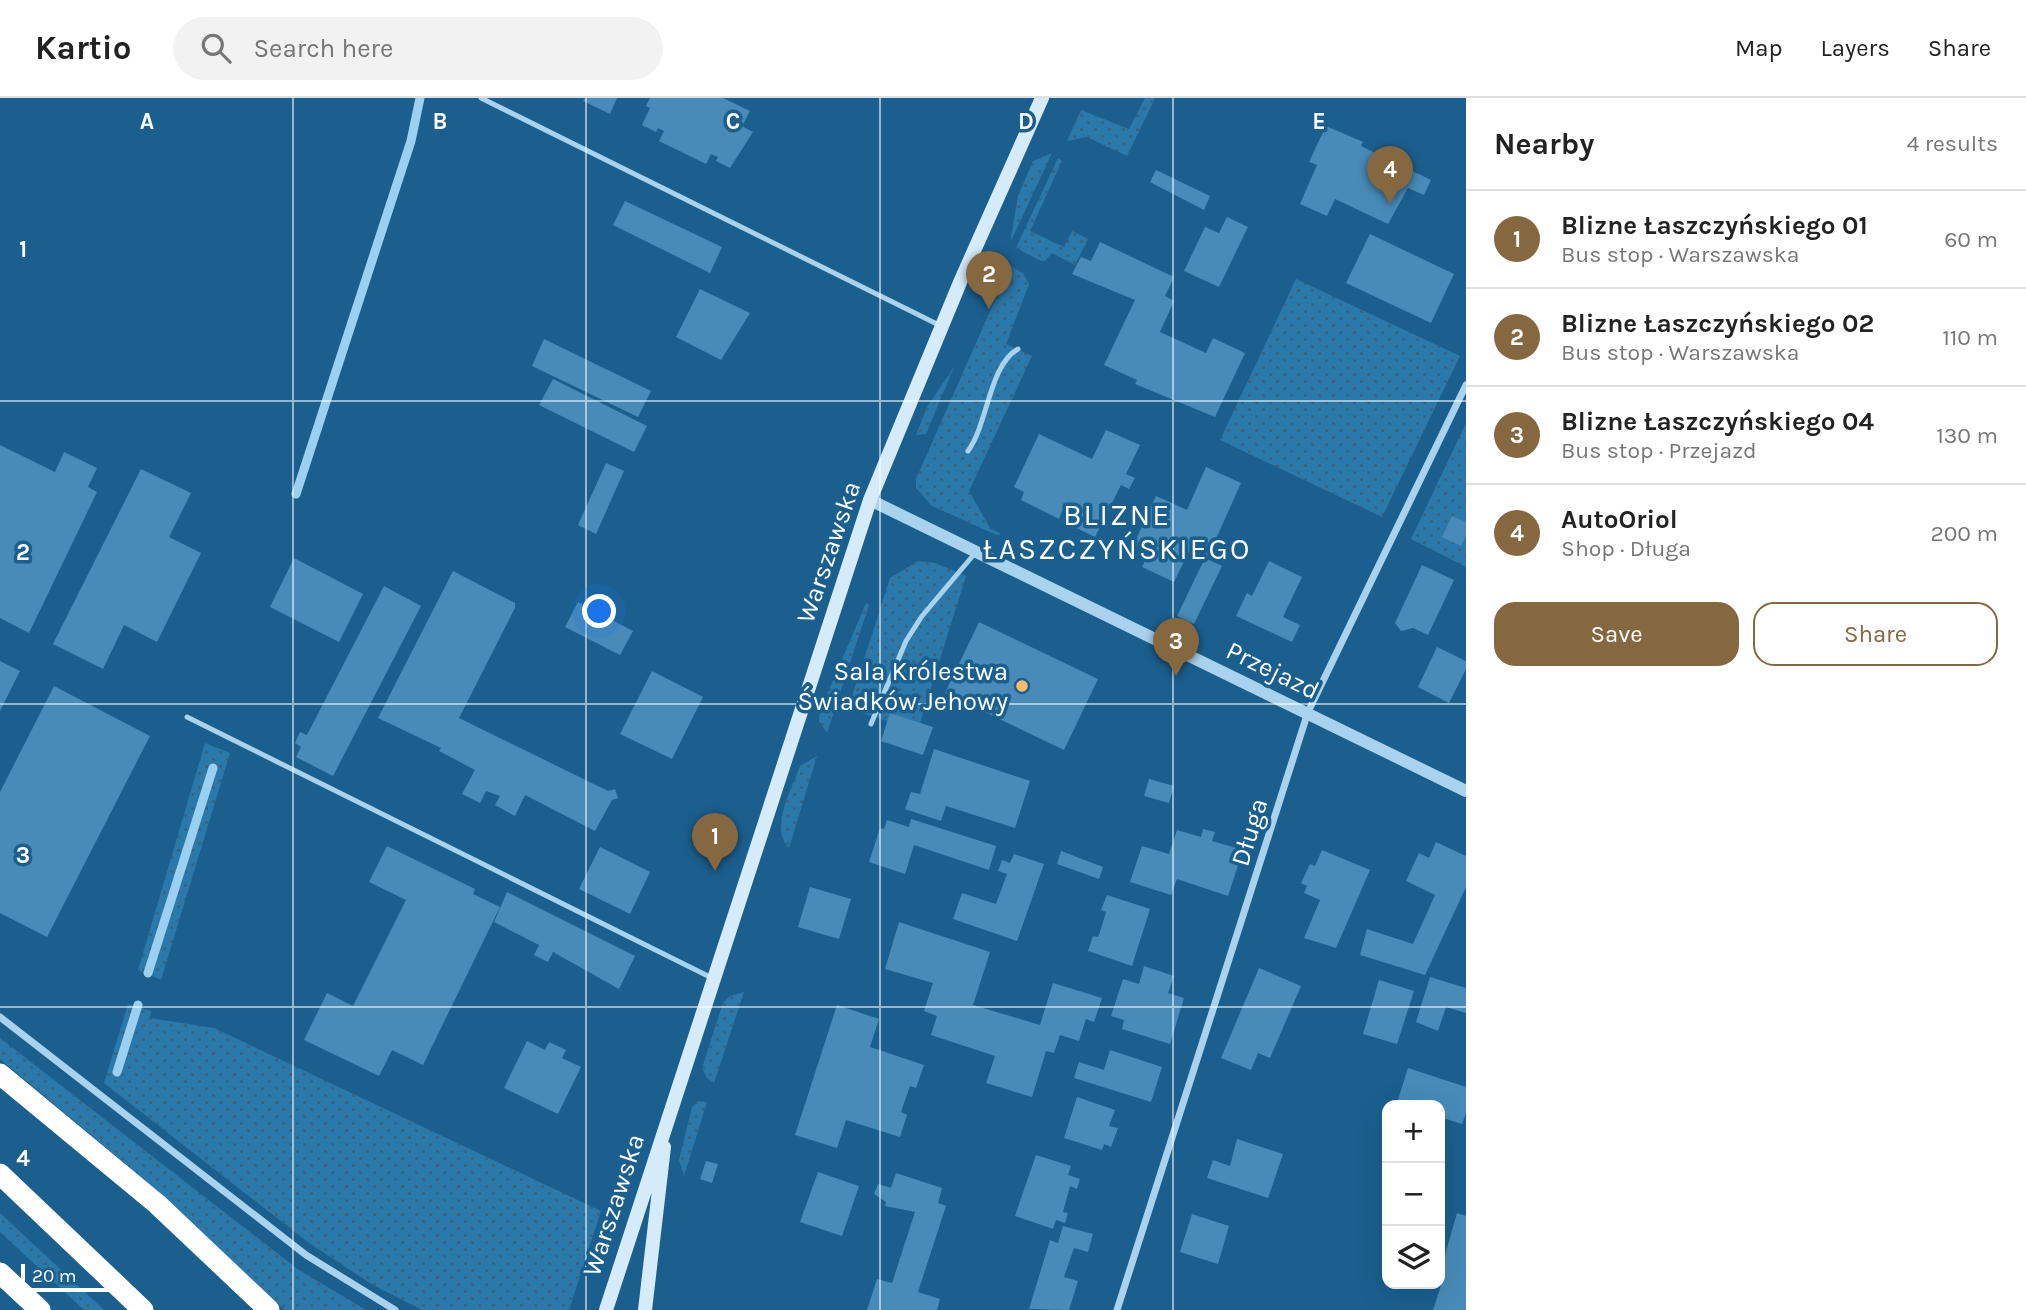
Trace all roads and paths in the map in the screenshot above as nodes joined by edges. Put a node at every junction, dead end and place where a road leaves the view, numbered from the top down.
1 (481, 98) edge
2 (1041, 98) edge
3 (941, 327) junction
4 (1018, 349) dead end
5 (1466, 385) edge
6 (968, 451) dead end
7 (870, 500) junction
8 (976, 551) junction
9 (1308, 712) junction
10 (187, 717) dead end
11 (871, 724) dead end
12 (1466, 791) edge
13 (714, 979) junction
14 (0, 1017) edge
15 (0, 1074) edge
16 (668, 1115) junction
17 (0, 1174) edge
18 (0, 1273) edge
19 (40, 1310) edge
20 (144, 1310) edge
21 (269, 1310) edge
22 (395, 1310) edge
23 (606, 1310) edge
24 (645, 1310) edge
25 (1117, 1310) edge

1 - 3 lane
2 - 3 main road, Warszawska
3 - 7 main road, Warszawska
4 - 6 lane
5 - 9 street, Długa
7 - 8 street, Przejazd
7 - 13 main road, Warszawska
8 - 9 street, Przejazd
8 - 11 lane
9 - 12 street, Przejazd
9 - 25 street, Długa
10 - 13 lane
13 - 16 main road, Warszawska
14 - 22 street
15 - 21 highway
16 - 23 main road, Warszawska
16 - 24 main road, Warszawska
17 - 20 highway
18 - 19 highway

